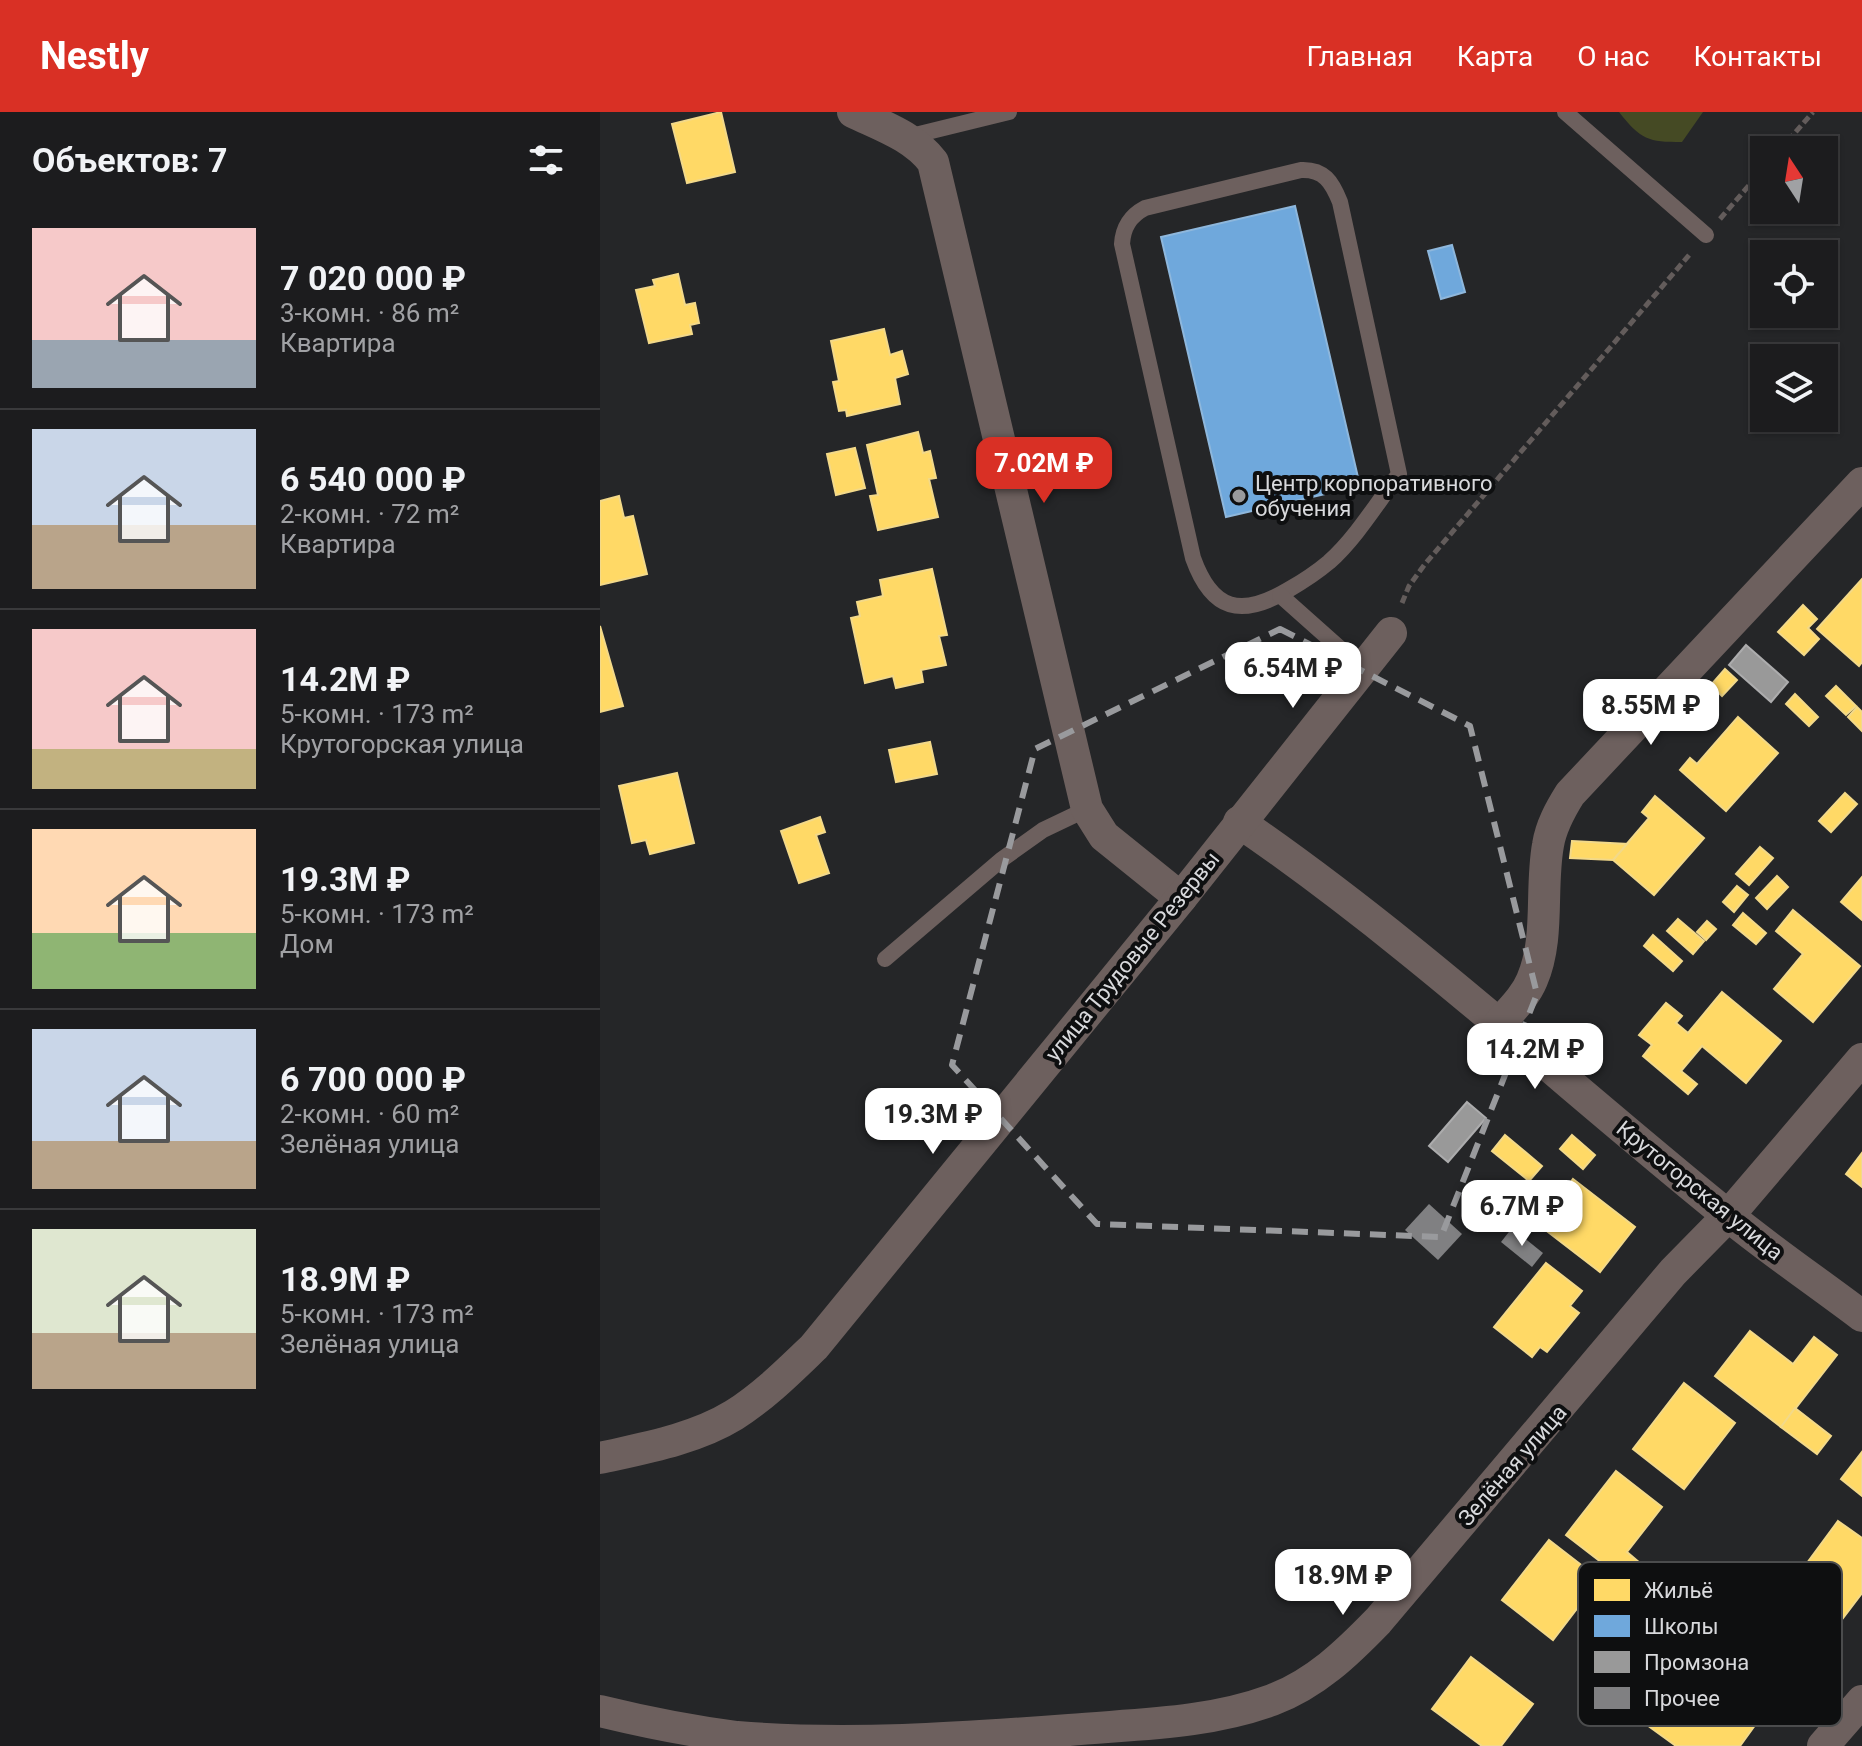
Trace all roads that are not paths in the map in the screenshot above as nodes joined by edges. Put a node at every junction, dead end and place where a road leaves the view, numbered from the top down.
1 (853, 112) edge
2 (1009, 112) edge
3 (1565, 112) edge
4 (905, 137) junction
5 (1706, 235) road end
6 (1862, 483) edge
7 (1280, 595) junction
8 (1391, 633) road end
9 (1362, 668) junction
10 (1087, 809) junction
11 (1239, 822) junction
12 (1181, 898) junction
13 (885, 959) dead end
14 (1499, 1024) junction
15 (1862, 1059) edge
16 (1728, 1216) junction
17 (1862, 1316) edge
18 (600, 1458) edge
19 (1862, 1701) edge
20 (600, 1711) edge
21 (1842, 1724) edge
22 (1840, 1726) edge
23 (1823, 1746) edge

1 - 4 street
2 - 4 lane
3 - 5 lane
4 - 10 street
6 - 14 street
7 - 7 lane
7 - 9 lane
8 - 9 street, улица Трудовые Резервы
9 - 11 street, улица Трудовые Резервы
10 - 12 street
10 - 13 lane
11 - 12 street, улица Трудовые Резервы
11 - 14 street, Крутогорская улица
12 - 18 street, улица Трудовые Резервы
14 - 16 street, Крутогорская улица
15 - 16 street, Зелёная улица
16 - 17 street, Крутогорская улица
16 - 20 street, Зелёная улица
19 - 21 street
22 - 23 street

